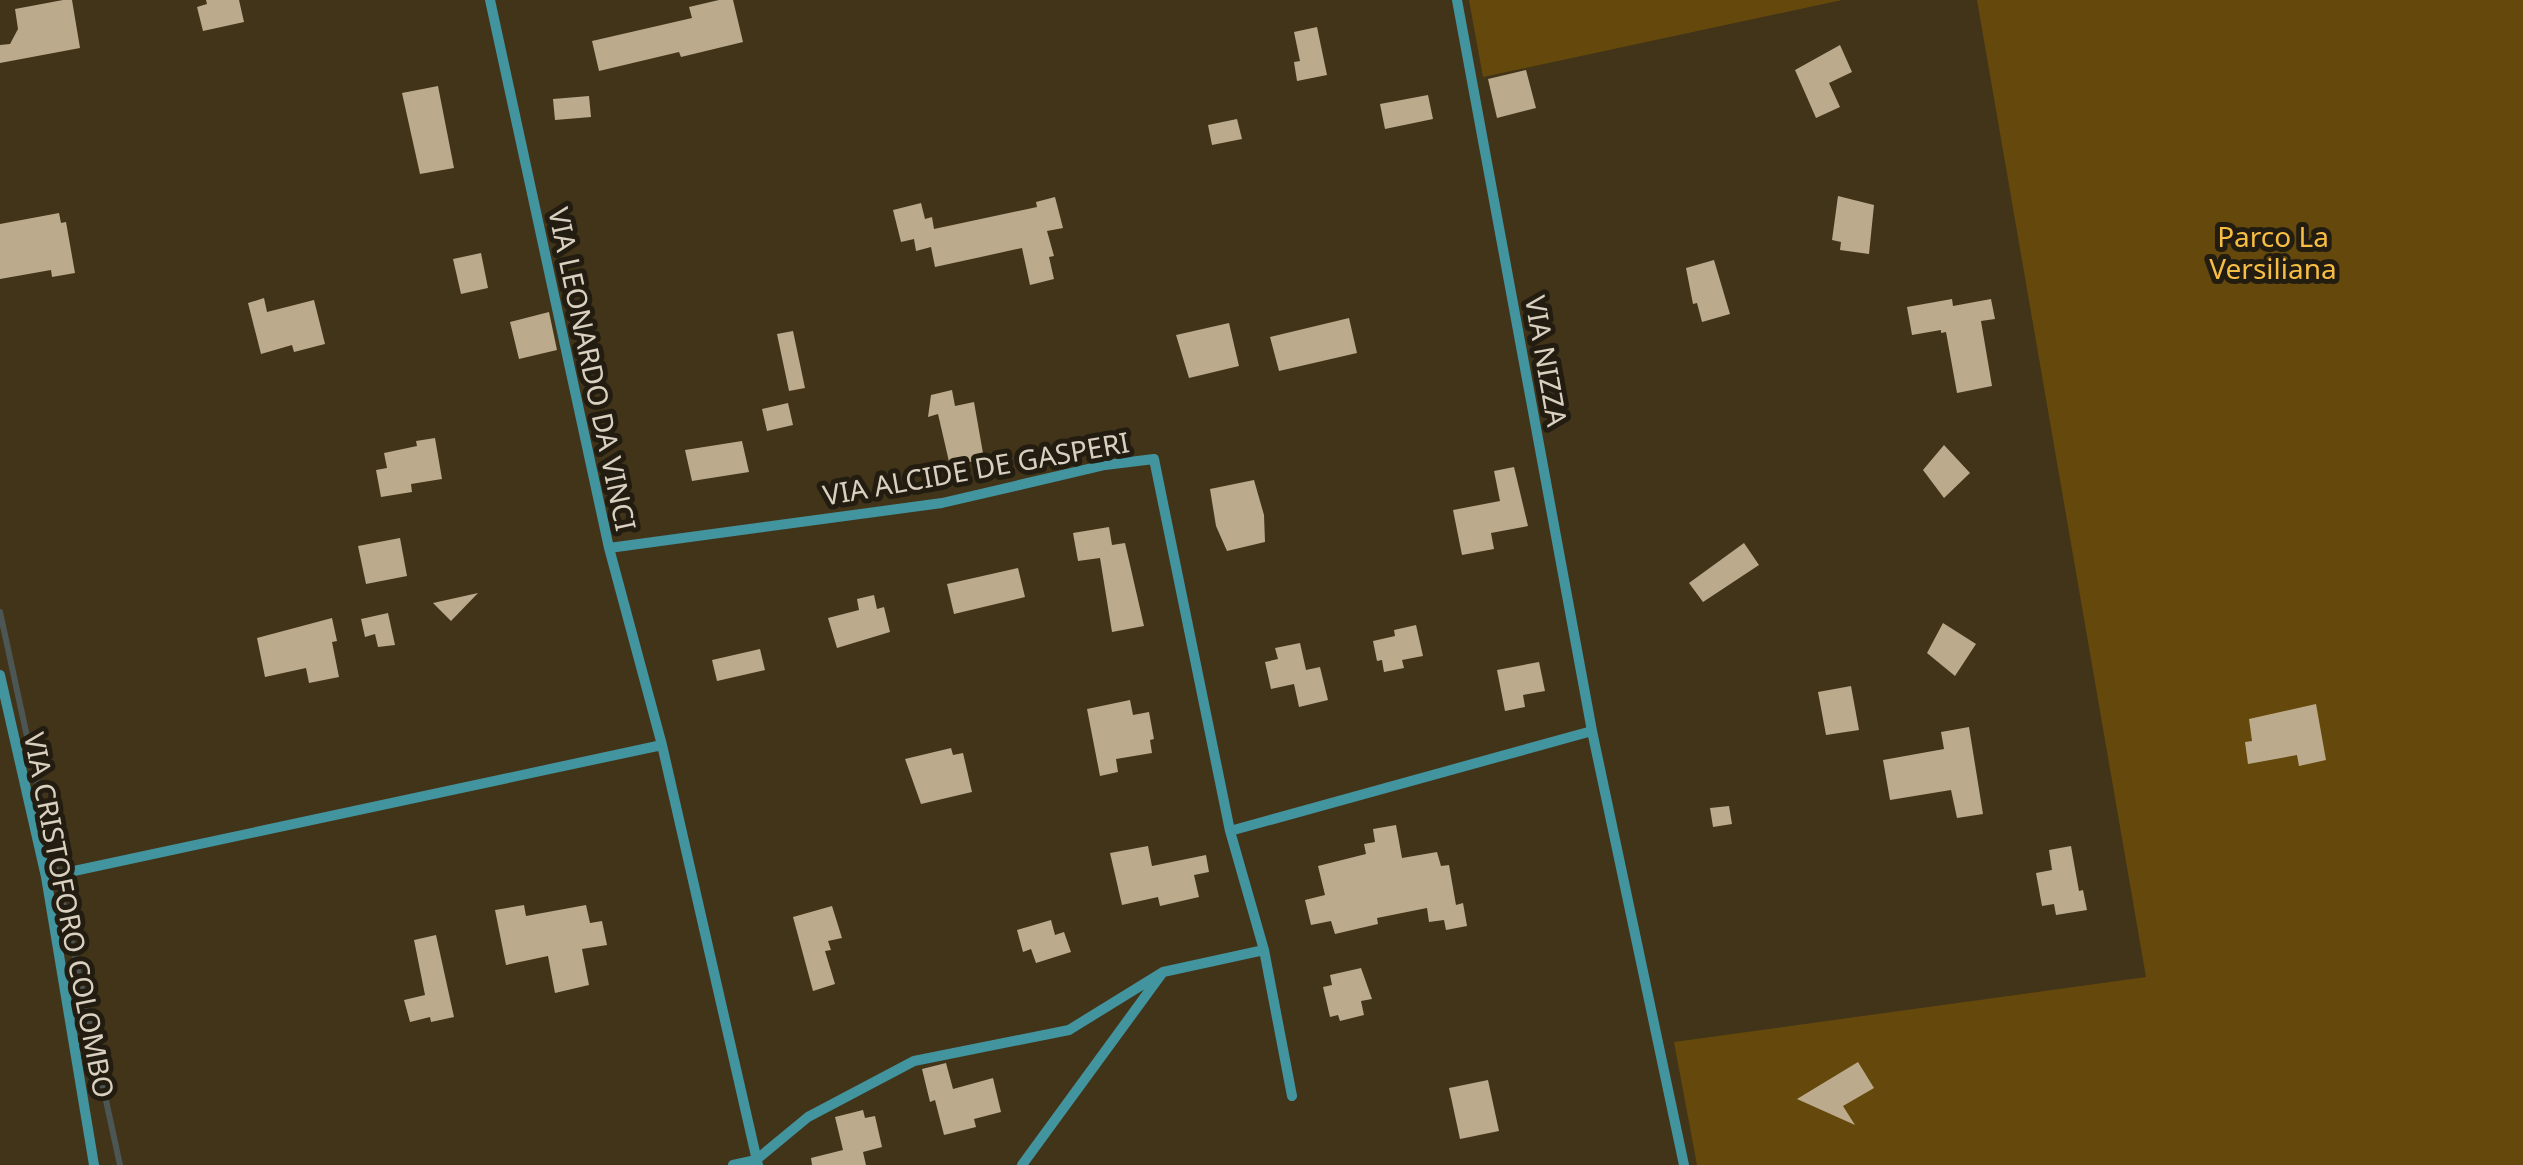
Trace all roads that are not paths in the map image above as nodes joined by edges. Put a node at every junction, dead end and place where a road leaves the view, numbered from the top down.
1 (490, 0) edge
2 (1457, 0) edge
3 (609, 548) junction
4 (0, 675) edge
5 (1592, 731) junction
6 (662, 746) junction
7 (1230, 831) junction
8 (47, 877) junction
9 (1264, 950) junction
10 (1163, 972) junction
11 (1292, 1096) dead end
12 (757, 1162) edge
13 (94, 1165) edge
14 (733, 1165) edge
15 (1022, 1165) edge
16 (1684, 1165) edge

1 - 3 street, VIA LEONARDO DA VINCI
2 - 5 street, VIA NIZZA
3 - 6 street, VIA LEONARDO DA VINCI
3 - 7 street, VIA ALCIDE DE GASPERI
4 - 8 street, VIA CRISTOFORO COLOMBO
5 - 7 street
5 - 16 street, VIA NIZZA
6 - 8 street
6 - 12 street, VIA LEONARDO DA VINCI
7 - 9 street
8 - 13 street, VIA CRISTOFORO COLOMBO
9 - 10 street
9 - 11 street
10 - 12 street
10 - 15 street
12 - 14 street

